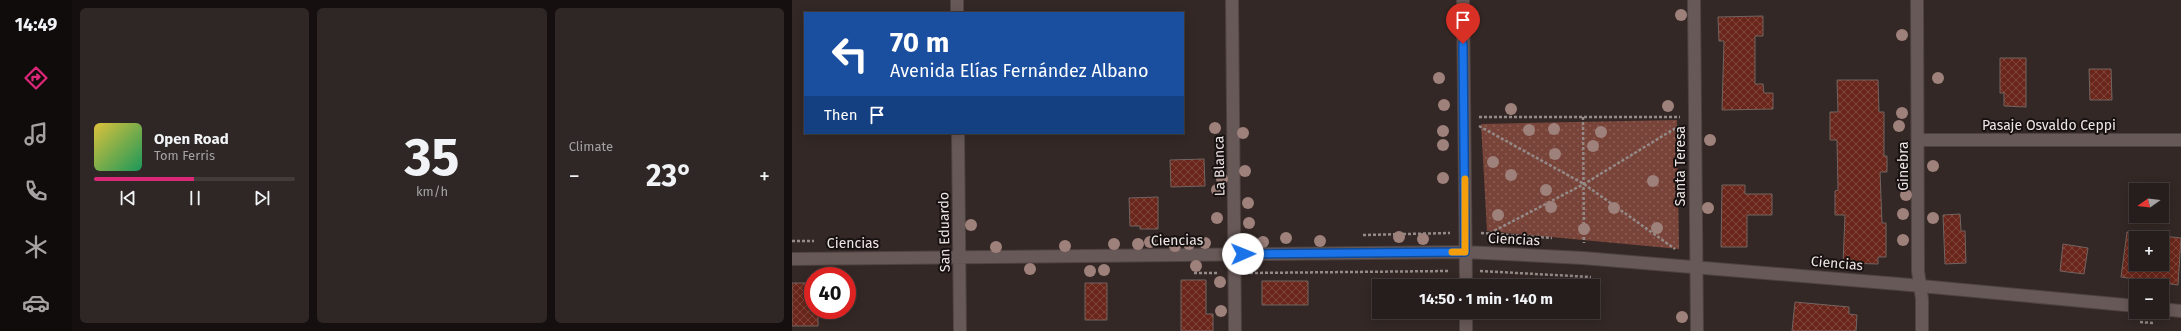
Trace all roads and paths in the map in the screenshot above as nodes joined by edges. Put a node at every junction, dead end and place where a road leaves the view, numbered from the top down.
1 (957, 0) edge
2 (1232, 0) edge
3 (1463, 0) edge
4 (1694, 0) edge
5 (1917, 0) edge
6 (957, 12) edge
7 (1695, 116) junction
8 (1583, 117) junction
9 (1464, 118) junction
10 (958, 134) edge
11 (1918, 140) junction
12 (2181, 140) edge
13 (1584, 184) junction
14 (1490, 233) dead end
15 (1465, 252) junction
16 (1235, 254) junction
17 (959, 258) junction
18 (1583, 258) junction
19 (792, 259) edge
20 (1678, 266) junction
21 (1696, 267) junction
22 (1465, 270) junction
23 (1186, 273) dead end
24 (1235, 273) junction
25 (1599, 277) dead end
26 (1466, 279) edge
27 (1920, 286) junction
28 (2129, 305) edge
29 (2169, 310) edge
30 (2181, 311) edge
31 (1466, 319) edge
32 (960, 331) edge
33 (1235, 331) edge
34 (1466, 331) edge
35 (1697, 331) edge
36 (1922, 331) edge

1 - 6 street
2 - 16 street, La Blanca
3 - 9 street
4 - 7 street, Santa Teresa
5 - 11 street, Ginebra
7 - 8 path
7 - 13 path
7 - 21 street, Santa Teresa
8 - 9 path
8 - 13 path
9 - 13 path
9 - 15 street
10 - 17 street, San Eduardo
11 - 12 street, Pasaje Osvaldo Ceppi
11 - 27 street, Ginebra
13 - 14 path
13 - 18 path
13 - 20 path
15 - 16 street, Ciencias
15 - 18 street, Ciencias
15 - 22 street
16 - 17 street, Ciencias
16 - 24 street, La Blanca
17 - 19 street, Ciencias
17 - 32 street, San Eduardo
18 - 20 street, Ciencias
20 - 21 street, Ciencias
21 - 27 street, Ciencias
21 - 35 street, Santa Teresa
22 - 24 path
22 - 25 path
22 - 26 street
23 - 24 path
24 - 33 street, La Blanca
27 - 28 street, Ciencias
27 - 36 street, Ginebra
29 - 30 street
31 - 34 street

